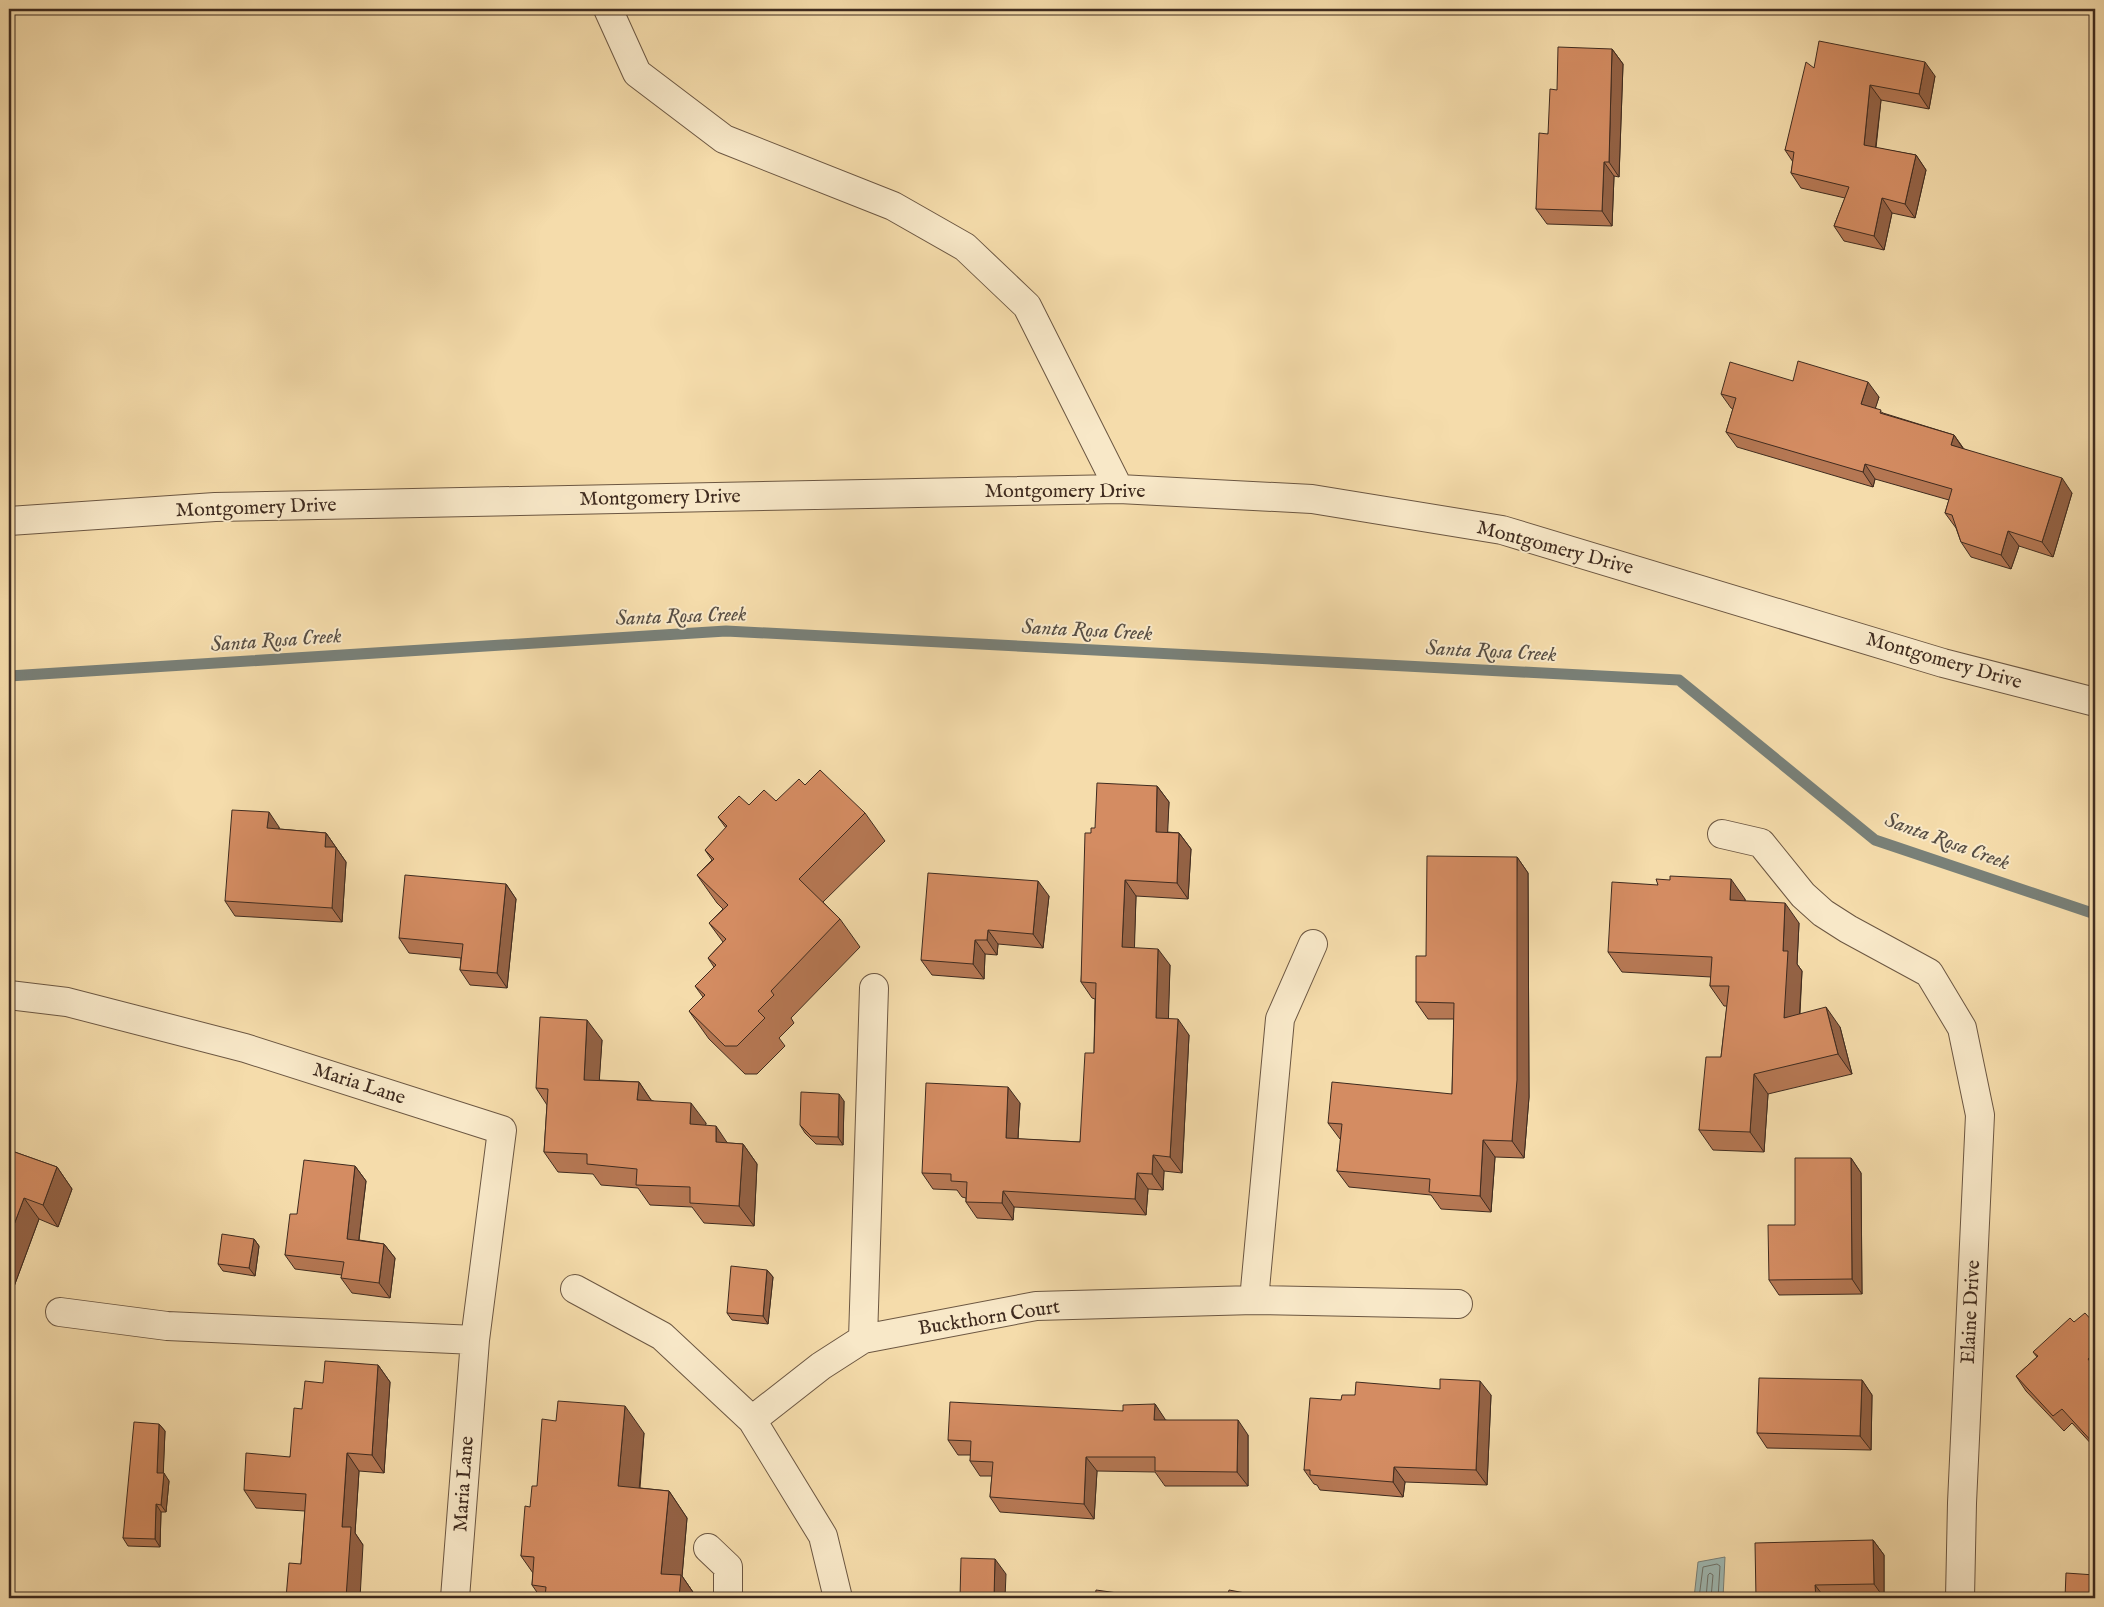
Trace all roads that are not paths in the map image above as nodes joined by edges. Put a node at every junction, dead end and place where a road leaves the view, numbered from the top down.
1 (608, 9) edge
2 (1119, 489) junction
3 (9, 521) edge
4 (2095, 702) edge
5 (1722, 834) dead end
6 (1312, 944) dead end
7 (874, 988) dead end
8 (9, 995) edge
9 (574, 1289) dead end
10 (1254, 1300) junction
11 (1458, 1304) dead end
12 (60, 1312) dead end
13 (863, 1339) junction
14 (475, 1340) junction
15 (752, 1420) junction
16 (708, 1548) dead end
17 (455, 1598) edge
18 (728, 1598) edge
19 (838, 1598) edge
20 (1960, 1598) edge

1 - 2 street
2 - 3 street, Montgomery Drive
2 - 4 street, Montgomery Drive
5 - 20 street, Elaine Drive
6 - 10 street
7 - 13 street
8 - 14 street, Maria Lane
9 - 15 street
10 - 11 street, Buckthorn Court
10 - 13 street, Buckthorn Court
12 - 14 street
13 - 15 street, Buckthorn Court
14 - 17 street, Maria Lane
15 - 19 street
16 - 18 street

